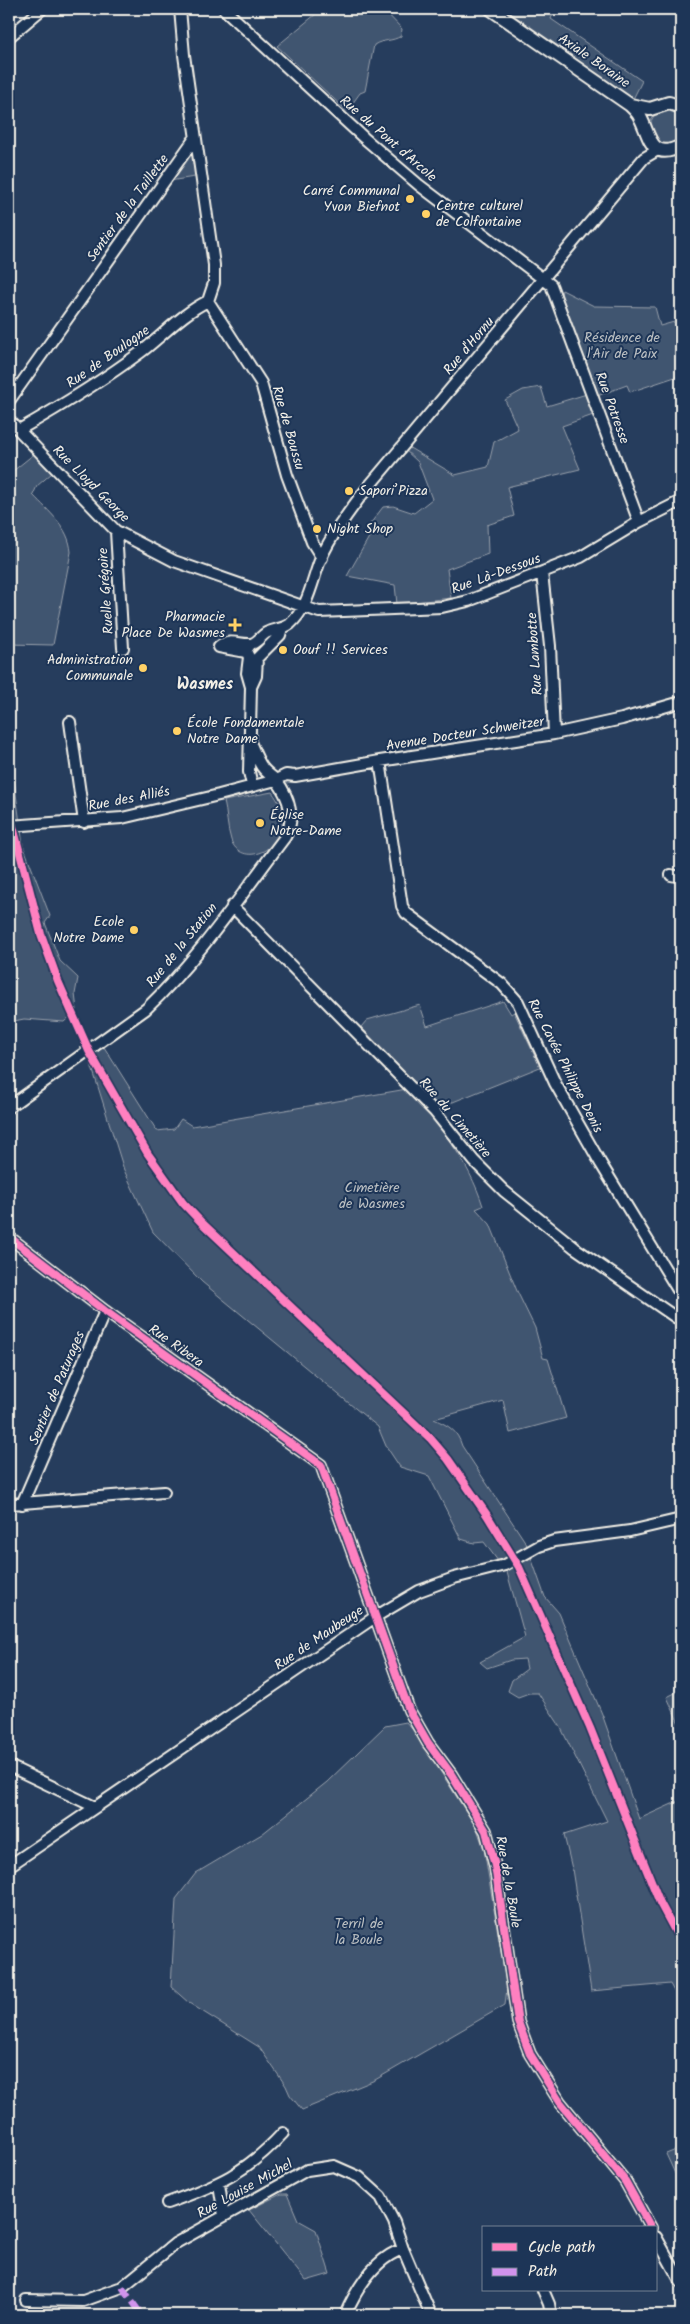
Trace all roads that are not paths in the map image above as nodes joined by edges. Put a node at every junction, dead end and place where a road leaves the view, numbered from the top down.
1 (42, 9) edge
2 (180, 9) edge
3 (224, 9) edge
4 (491, 9) edge
5 (9, 37) edge
6 (630, 105) junction
7 (679, 105) edge
8 (658, 106) junction
9 (646, 132) junction
10 (195, 138) junction
11 (675, 149) edge
12 (644, 158) junction
13 (544, 279) junction
14 (208, 301) junction
15 (9, 401) edge
16 (9, 420) edge
17 (19, 430) junction
18 (681, 501) edge
19 (640, 522) junction
20 (116, 531) junction
21 (322, 558) junction
22 (542, 573) junction
23 (304, 606) junction
24 (123, 648) dead end
25 (681, 702) edge
26 (70, 722) dead end
27 (554, 734) junction
28 (250, 742) junction
29 (380, 761) junction
30 (278, 783) junction
31 (252, 785) junction
32 (84, 822) junction
33 (9, 826) edge
34 (232, 906) junction
35 (9, 1107) edge
36 (9, 1237) edge
37 (681, 1295) edge
38 (105, 1311) junction
39 (681, 1321) edge
40 (326, 1476) joint
41 (164, 1492) dead end
42 (9, 1504) edge
43 (22, 1504) junction
44 (681, 1519) edge
45 (375, 1617) junction
46 (9, 1766) edge
47 (95, 1807) junction
48 (9, 1866) edge
49 (283, 2133) dead end
50 (219, 2184) junction
51 (167, 2203) dead end
52 (224, 2216) junction
53 (650, 2226) edge
54 (658, 2243) edge
55 (403, 2249) junction
56 (681, 2282) edge
57 (544, 2292) edge
58 (26, 2300) dead end
59 (345, 2315) edge
60 (431, 2315) edge
61 (551, 2315) edge

1 - 5 street
2 - 10 street
3 - 13 street, Rue du Pont d'Arcole
4 - 6 main road, Axiale Boraine
6 - 8 main road, Axiale Boraine
6 - 9 main road, Axiale Boraine
7 - 8 main road, Axiale Boraine
8 - 9 main road
9 - 11 main road, Axiale Boraine
9 - 12 street
10 - 14 street
10 - 15 street, Sentier de la Taillette
11 - 12 street
12 - 13 street, Rue d'Hornu
13 - 19 street, Rue Potresse
13 - 21 street, Rue d'Hornu
14 - 17 street, Rue de Boulogne
14 - 21 street, Rue de Boussu
16 - 17 street, Rue Lloyd George
17 - 20 street, Rue Lloyd George
18 - 19 street, Rue Là-Dessous
19 - 22 street, Rue Là-Dessous
20 - 23 street, Rue Lloyd George
20 - 24 street, Ruelle Grégoire
21 - 23 street, Rue d'Hornu
22 - 23 street, Rue Là-Dessous
22 - 27 street, Rue Lambotte
23 - 28 street, Rue d'Hornu
25 - 27 street, Avenue Docteur Schweitzer
26 - 32 street
27 - 29 street, Avenue Docteur Schweitzer
28 - 30 street, Rue de la Station
28 - 31 street
29 - 30 street, Avenue Docteur Schweitzer
29 - 37 street, Rue Cavée Philippe Denis
30 - 31 street
30 - 34 street, Rue de la Station
31 - 32 street, Rue des Alliés
32 - 33 street, Rue des Alliés
34 - 35 street, Rue de la Station
34 - 39 street, Rue du Cimetière
36 - 38 street, Rue Ribera
38 - 40 street, Rue Ribera
38 - 43 street, Sentier de Paturages
40 - 45 street, Rue de la Boule
41 - 43 street
42 - 43 street
44 - 45 street, Rue de Maubeuge
45 - 47 street, Rue de Maubeuge
45 - 53 street, Rue de la Boule
46 - 47 street
47 - 48 street, Rue de Maubeuge
49 - 50 street
50 - 51 street
50 - 52 street
52 - 55 street, Rue Louise Michel
52 - 58 street, Rue Louise Michel
54 - 56 street
55 - 59 street
55 - 60 street, Rue Louise Michel
57 - 61 street

